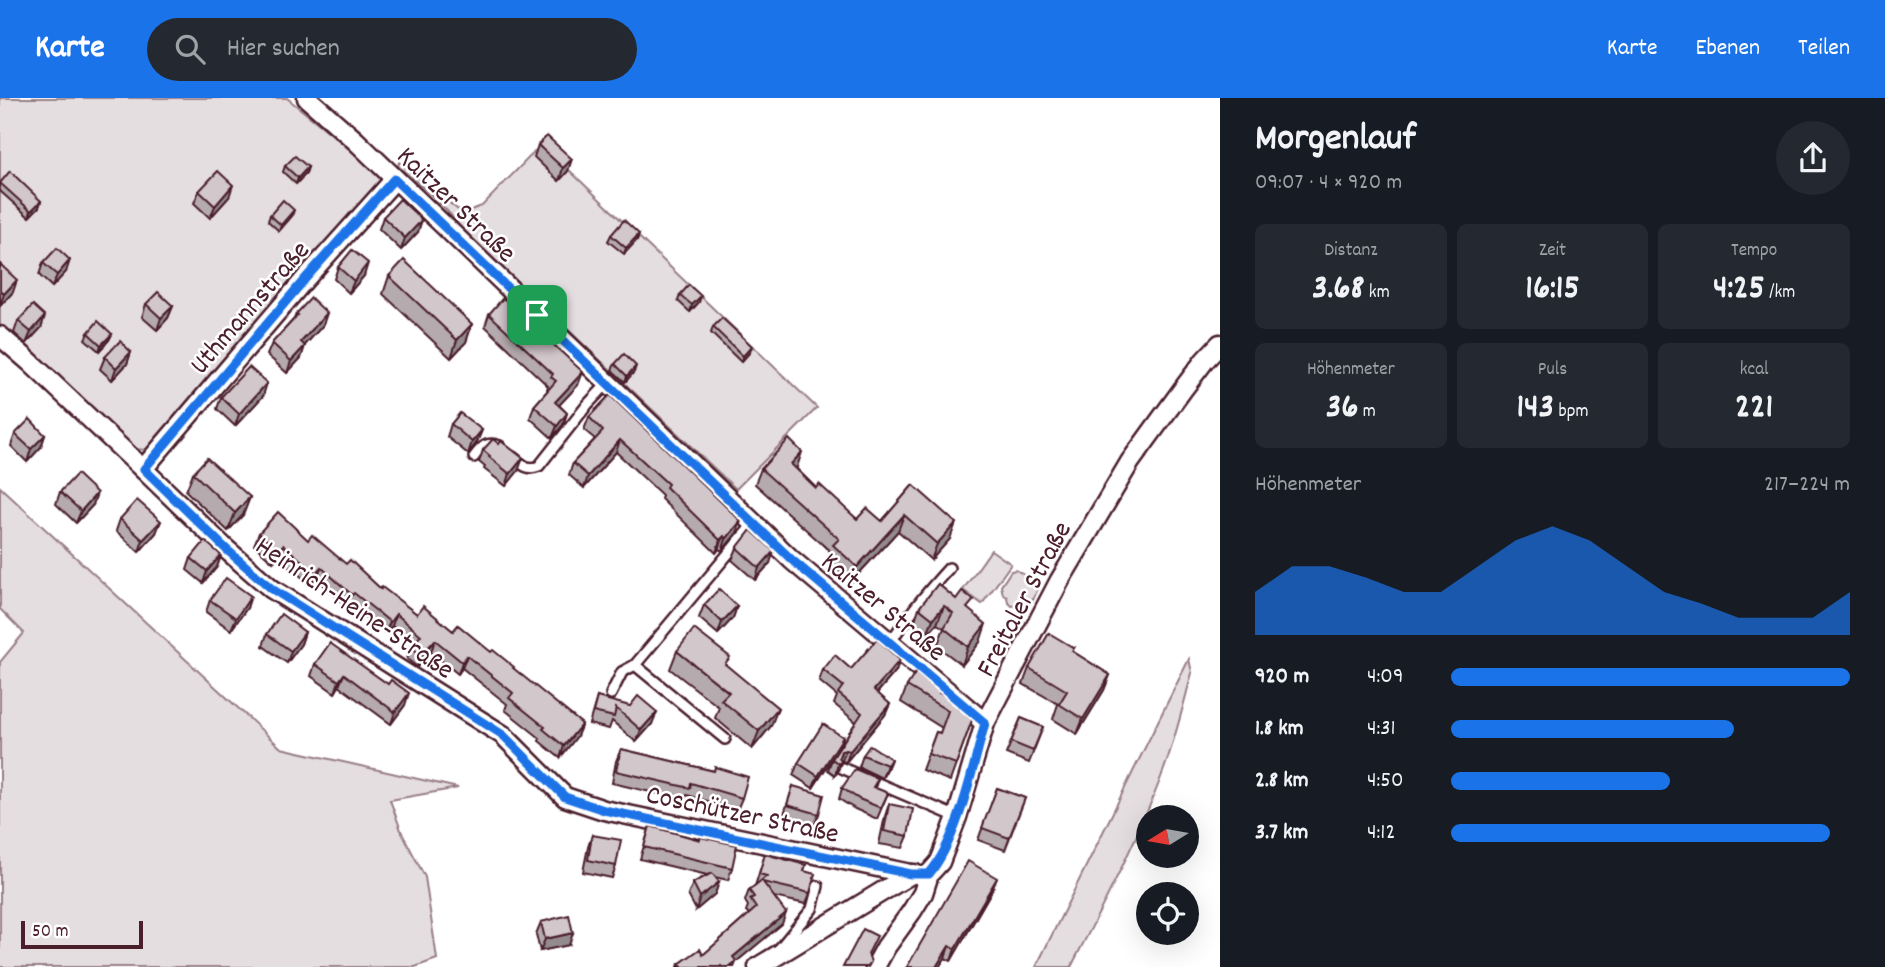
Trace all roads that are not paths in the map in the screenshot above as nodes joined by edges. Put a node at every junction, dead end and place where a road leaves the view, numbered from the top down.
1 (307, 98) edge
2 (394, 179) junction
3 (0, 336) edge
4 (1220, 344) edge
5 (608, 383) junction
6 (474, 457) dead end
7 (144, 469) junction
8 (754, 523) junction
9 (949, 568) dead end
10 (890, 643) junction
11 (635, 665) junction
12 (611, 694) dead end
13 (985, 723) junction
14 (725, 739) dead end
15 (842, 768) edge
16 (565, 797) joint
17 (957, 817) junction
18 (911, 874) junction
19 (929, 874) junction
20 (818, 887) dead end
21 (764, 963) edge
22 (875, 967) edge

1 - 2 street, Kaitzer Straße
2 - 5 street, Kaitzer Straße
2 - 7 street, Uthmannstraße
3 - 7 street, Heinrich-Heine-Straße
4 - 13 street, Freitaler Straße
5 - 6 lane
5 - 8 street, Kaitzer Straße
7 - 16 street, Heinrich-Heine-Straße
8 - 10 street, Kaitzer Straße
8 - 11 lane
9 - 10 lane
10 - 13 street, Kaitzer Straße
11 - 12 lane
11 - 14 lane
13 - 17 street, Freitaler Straße
15 - 17 lane
16 - 18 street, Coschützer Straße
17 - 19 street, Freitaler Straße
18 - 19 street
18 - 21 street
19 - 22 street, Freitaler Straße
20 - 21 lane

